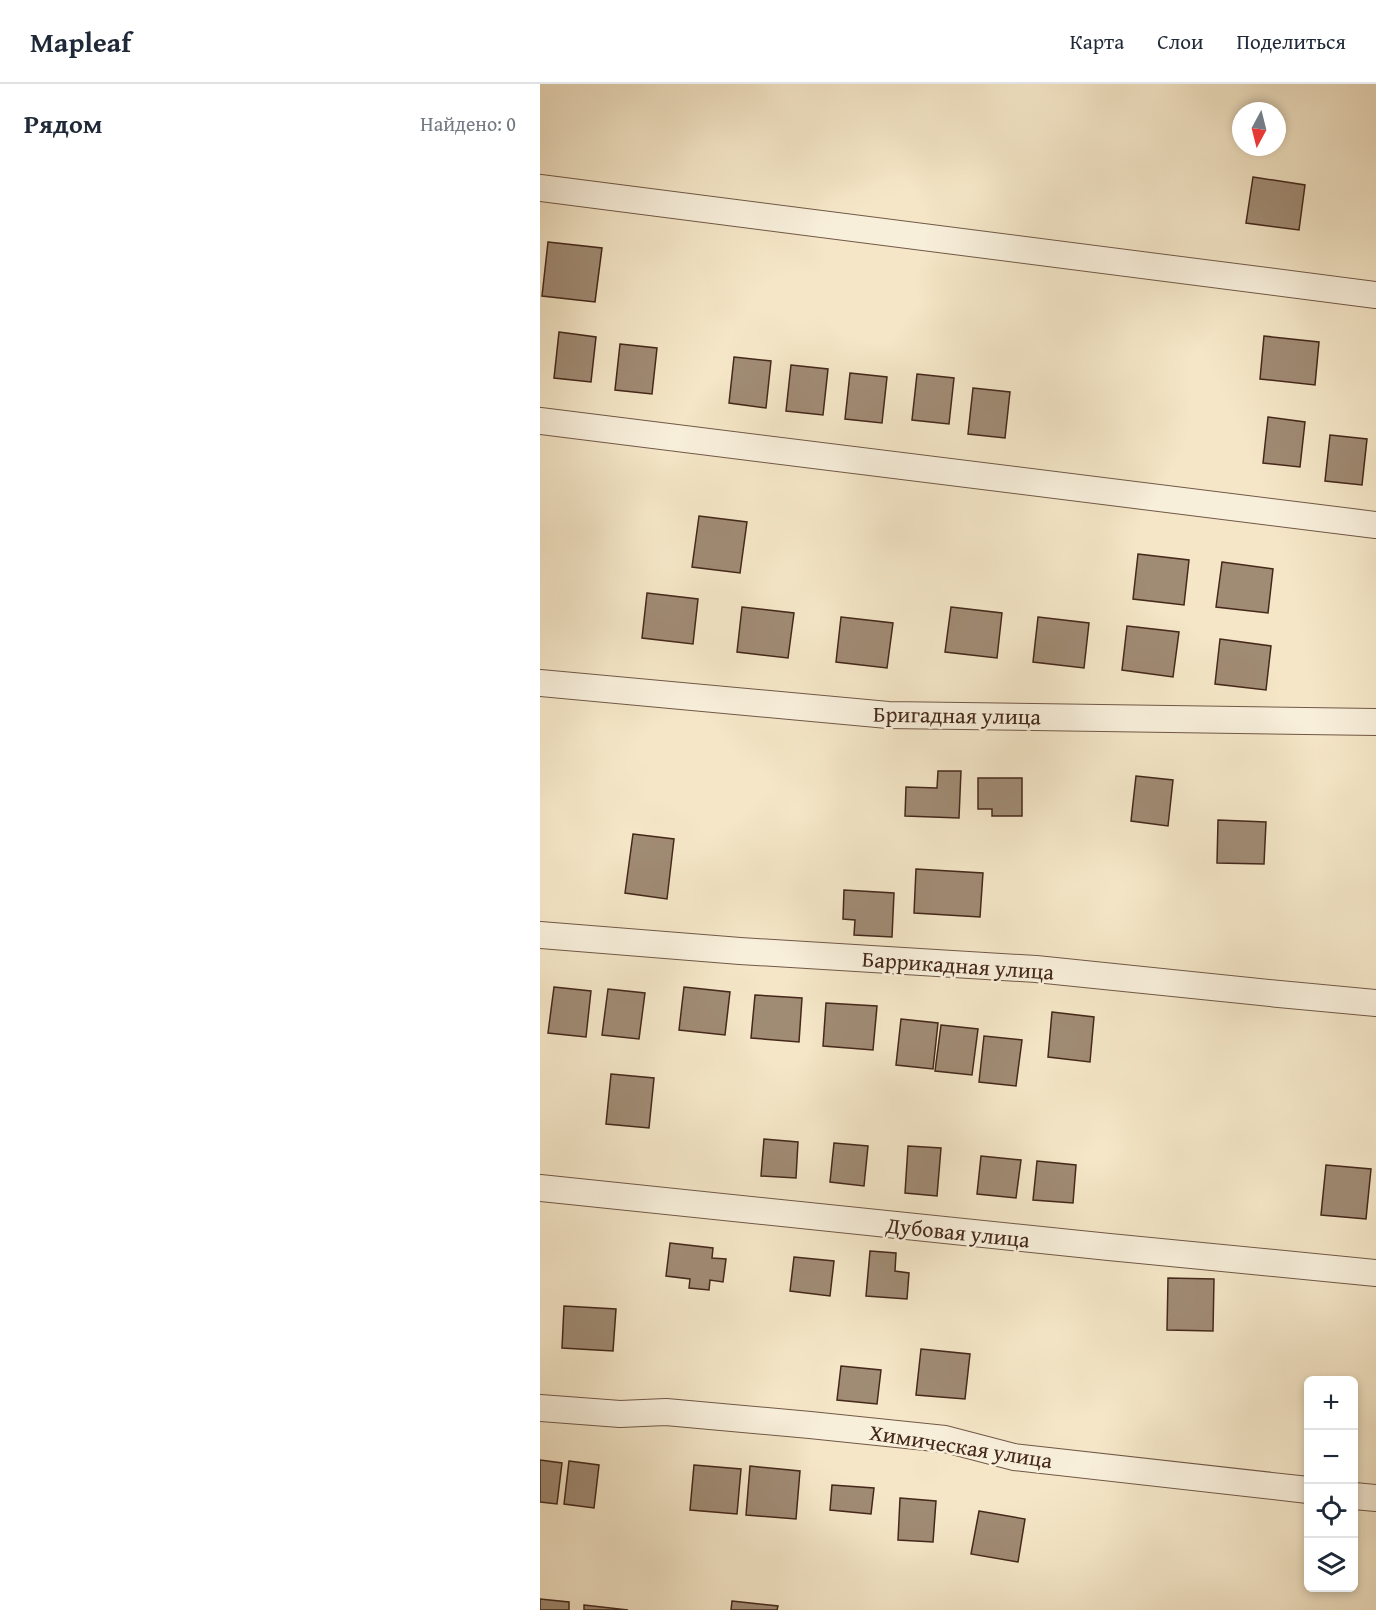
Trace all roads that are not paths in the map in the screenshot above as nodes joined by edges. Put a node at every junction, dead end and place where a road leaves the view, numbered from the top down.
1 (540, 188) edge
2 (1376, 295) edge
3 (540, 421) edge
4 (1376, 525) edge
5 (540, 683) edge
6 (1376, 722) edge
7 (540, 935) edge
8 (1376, 1003) edge
9 (540, 1188) edge
10 (1376, 1273) edge
11 (540, 1408) edge
12 (1304, 1490) edge
13 (1358, 1496) edge
14 (1376, 1498) edge

1 - 2 street
3 - 4 street
5 - 6 street, Бригадная улица
7 - 8 street, Баррикадная улица
9 - 10 street, Дубовая улица
11 - 12 street, Химическая улица
13 - 14 street

